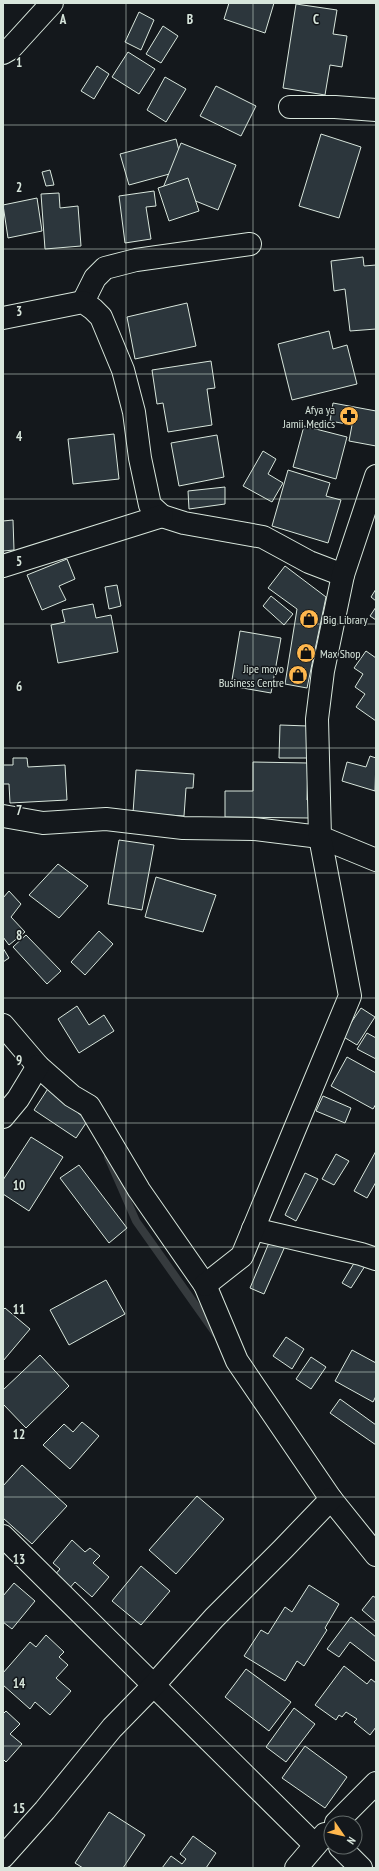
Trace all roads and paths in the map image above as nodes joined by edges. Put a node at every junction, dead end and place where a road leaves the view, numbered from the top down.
1 (52, 3) edge
2 (3, 53) edge
3 (290, 107) dead end
4 (376, 110) edge
5 (250, 244) dead end
6 (83, 302) junction
7 (3, 318) edge
8 (376, 476) edge
9 (162, 516) junction
10 (3, 566) edge
11 (343, 575) junction
12 (3, 816) edge
13 (320, 838) junction
14 (376, 860) edge
15 (3, 1025) edge
16 (38, 1066) junction
17 (3, 1117) edge
18 (253, 1229) junction
19 (376, 1259) edge
20 (205, 1284) junction
21 (331, 1499) junction
22 (3, 1536) edge
23 (376, 1555) edge
24 (154, 1686) junction
25 (376, 1783) edge
26 (344, 1815) edge
27 (323, 1836) edge
28 (315, 1845) junction
29 (347, 1855) edge
30 (3, 1857) edge
31 (296, 1868) edge
32 (361, 1868) edge

1 - 2 street
3 - 4 street
5 - 6 street
6 - 7 street
6 - 9 street
8 - 11 street
9 - 10 street
9 - 11 street
11 - 13 street
12 - 13 street
13 - 14 street
13 - 18 street
15 - 16 street
16 - 17 street
16 - 20 street
18 - 19 street
18 - 20 street
20 - 21 street
21 - 23 street
21 - 24 street
22 - 24 street
24 - 28 street
24 - 30 street
25 - 26 street
27 - 28 street
28 - 31 street
29 - 32 street

